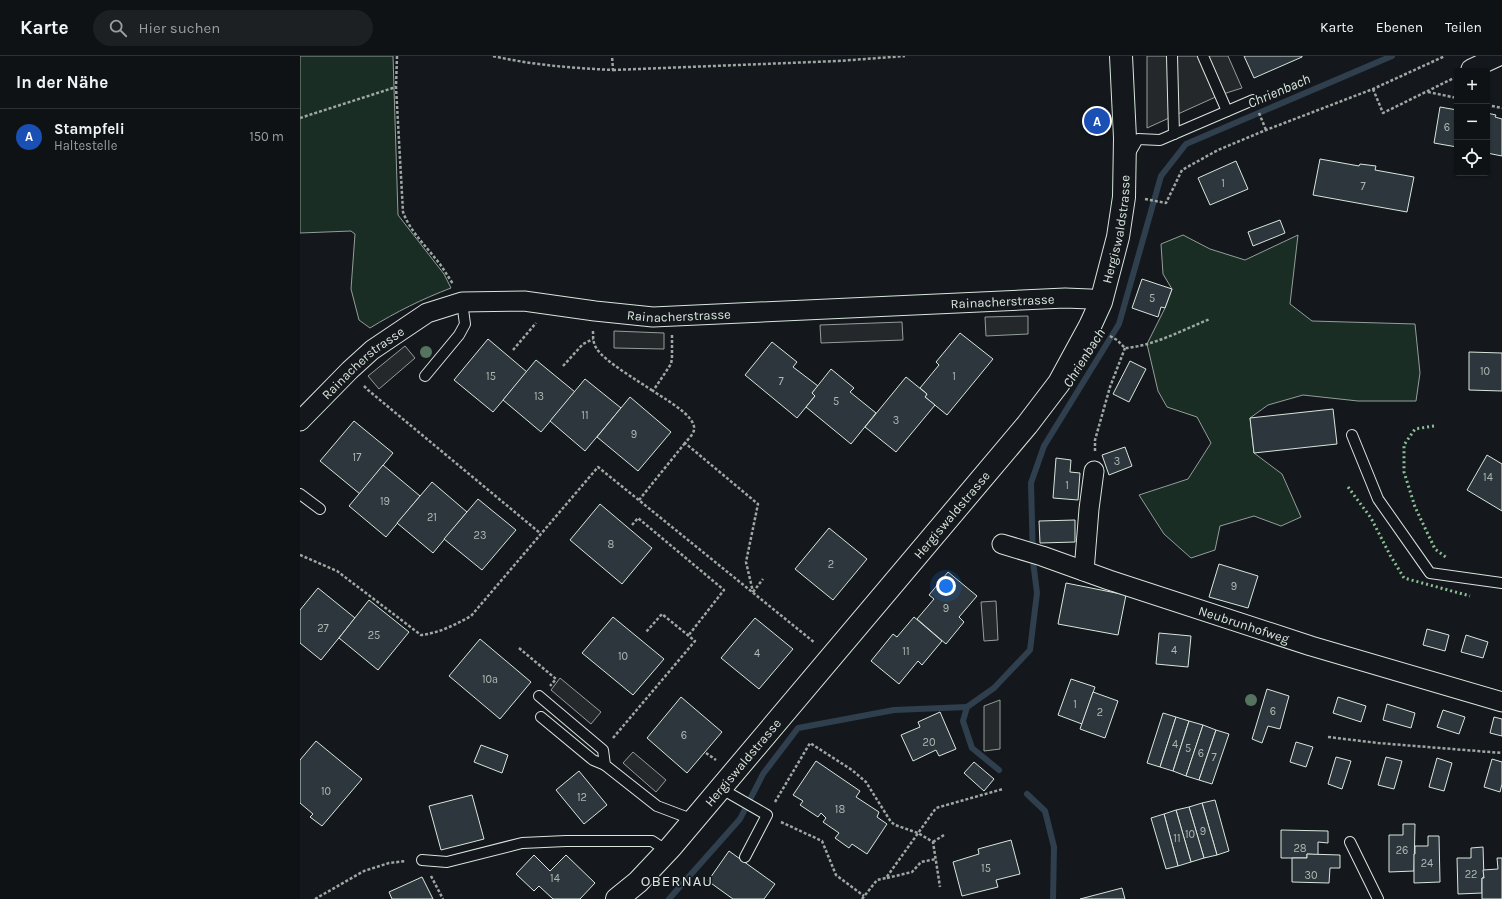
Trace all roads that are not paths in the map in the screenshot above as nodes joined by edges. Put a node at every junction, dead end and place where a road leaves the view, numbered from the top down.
1 (1121, 56) edge
2 (1172, 56) edge
3 (1202, 56) edge
4 (1499, 56) edge
5 (1474, 68) edge
6 (1253, 100) dead end
7 (1227, 111) junction
8 (1174, 134) junction
9 (1124, 162) junction
10 (462, 302) junction
11 (1101, 302) junction
12 (425, 376) dead end
13 (300, 421) edge
14 (1352, 435) dead end
15 (1094, 471) road end
16 (300, 494) edge
17 (320, 509) dead end
18 (1002, 544) dead end
19 (1084, 572) junction
20 (1502, 584) edge
21 (539, 696) road end
22 (1502, 702) edge
23 (541, 717) dead end
24 (605, 765) junction
25 (727, 793) junction
26 (694, 820) junction
27 (1350, 842) dead end
28 (667, 851) junction
29 (745, 857) dead end
30 (422, 860) road end
31 (617, 899) edge
32 (1378, 899) edge

1 - 9 street, Hergiswaldstrasse
2 - 8 lane
3 - 7 lane
4 - 5 street
6 - 7 lane
7 - 8 lane
8 - 9 lane
9 - 11 street, Hergiswaldstrasse
10 - 11 street, Rainacherstrasse
10 - 12 lane
10 - 13 street, Rainacherstrasse
11 - 25 street, Hergiswaldstrasse
14 - 20 lane
15 - 19 street
16 - 17 lane
18 - 19 street, Neubrunhofweg
19 - 22 street, Neubrunhofweg
21 - 24 lane
23 - 24 lane
24 - 26 lane
25 - 26 street, Hergiswaldstrasse
25 - 29 lane
26 - 28 street, Hergiswaldstrasse
27 - 32 lane
28 - 30 lane
28 - 31 street, Hergiswaldstrasse

